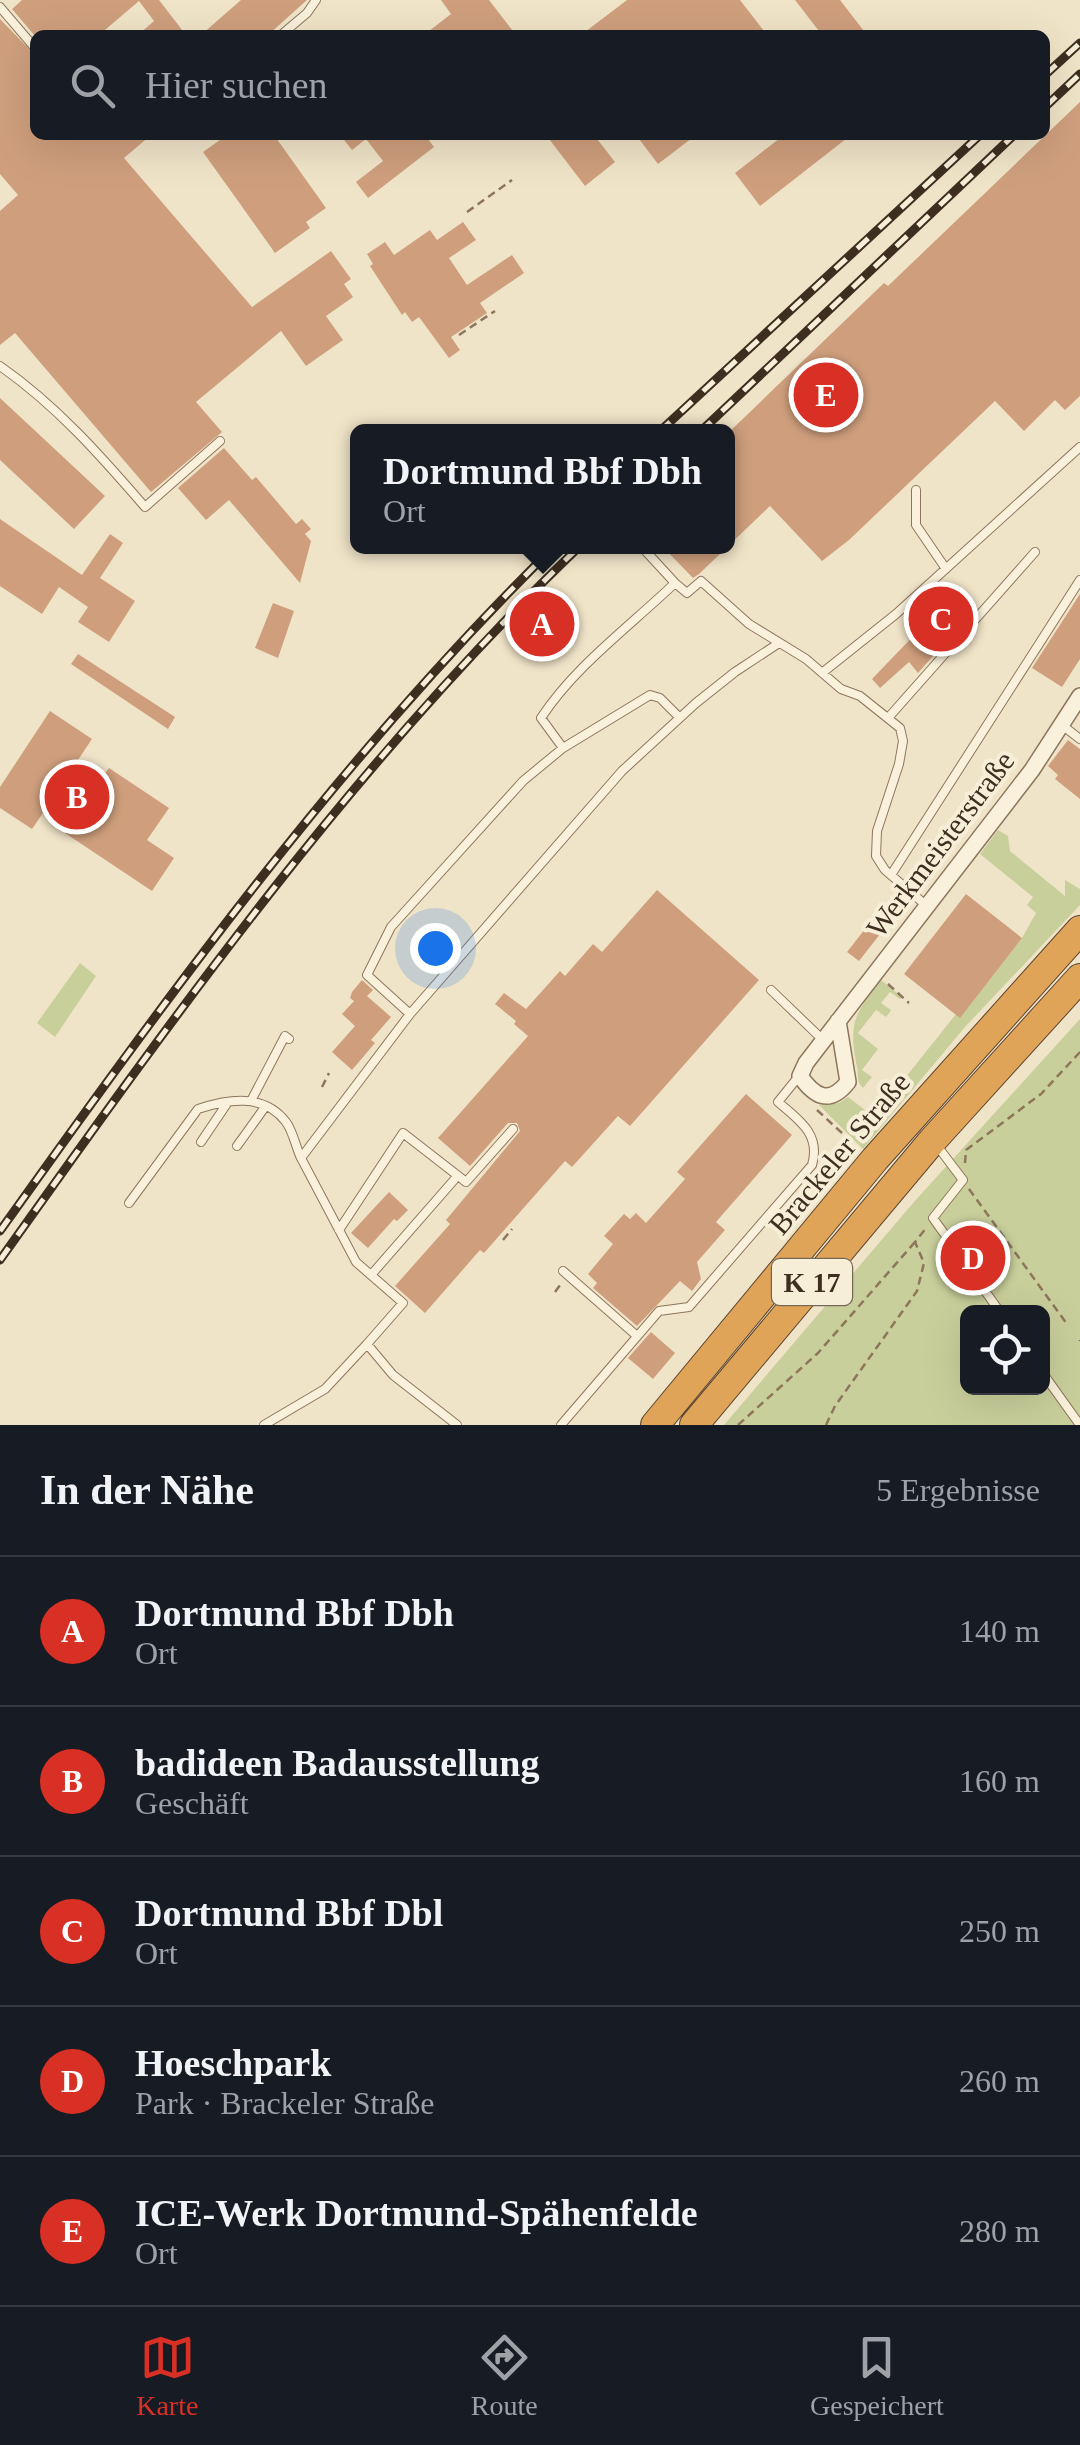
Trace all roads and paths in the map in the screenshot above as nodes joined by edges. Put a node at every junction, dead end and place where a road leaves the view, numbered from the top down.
1 (316, 0) edge
2 (0, 8) edge
3 (287, 30) edge
4 (30, 42) edge
5 (512, 180) dead end
6 (467, 212) dead end
7 (494, 310) dead end
8 (459, 335) dead end
9 (0, 366) edge
10 (220, 441) dead end
11 (1080, 446) edge
12 (916, 490) dead end
13 (1034, 552) dead end
14 (648, 554) edge
15 (946, 569) junction
16 (1080, 580) edge
17 (675, 583) junction
18 (780, 643) junction
19 (822, 673) junction
20 (1080, 696) edge
21 (680, 718) junction
22 (888, 718) junction
23 (1062, 725) junction
24 (1080, 739) edge
25 (564, 748) junction
26 (892, 876) junction
27 (928, 907) junction
28 (1080, 930) edge
29 (875, 974) junction
30 (1080, 978) edge
31 (770, 990) dead end
32 (909, 1003) dead end
33 (410, 1014) junction
34 (838, 1022) junction
35 (289, 1039) dead end
36 (823, 1040) junction
37 (1080, 1052) edge
38 (330, 1073) dead end
39 (800, 1076) junction
40 (322, 1087) dead end
41 (810, 1090) junction
42 (252, 1099) junction
43 (228, 1102) junction
44 (265, 1106) junction
45 (513, 1130) dead end
46 (932, 1141) junction
47 (201, 1142) dead end
48 (236, 1146) dead end
49 (859, 1148) dead end
50 (301, 1158) junction
51 (454, 1180) dead end
52 (963, 1180) junction
53 (129, 1203) dead end
54 (934, 1218) junction
55 (512, 1229) dead end
56 (339, 1230) junction
57 (503, 1240) dead end
58 (915, 1242) junction
59 (563, 1271) dead end
60 (371, 1275) junction
61 (995, 1305) edge
62 (1066, 1324) dead end
63 (637, 1336) junction
64 (366, 1344) junction
65 (1050, 1383) edge
66 (745, 1419) junction
67 (264, 1425) edge
68 (457, 1425) edge
69 (561, 1425) edge
70 (654, 1425) edge
71 (694, 1425) edge
72 (738, 1425) edge
73 (748, 1425) edge
74 (826, 1425) edge
75 (1080, 1425) edge

1 - 3 lane
2 - 4 lane
5 - 6 path
7 - 8 path
9 - 10 lane
11 - 15 lane
12 - 15 lane
13 - 22 lane
14 - 17 lane
15 - 19 lane
16 - 26 lane
17 - 18 lane
17 - 25 lane
18 - 19 lane
18 - 21 lane
19 - 22 lane
20 - 23 street, Werkmeisterstraße
21 - 25 lane
21 - 33 lane
22 - 26 lane
23 - 24 lane
23 - 27 street, Werkmeisterstraße
25 - 33 lane
26 - 27 lane
27 - 29 street, Werkmeisterstraße
28 - 70 highway, Brackeler Straße / K 17
29 - 32 path
29 - 34 street, Werkmeisterstraße
30 - 46 highway, Brackeler Straße / K 17
31 - 36 lane
33 - 50 lane
34 - 36 street, Werkmeisterstraße
34 - 41 street
35 - 42 lane
36 - 39 street, Werkmeisterstraße
37 - 52 path
38 - 40 path
39 - 41 street
39 - 63 lane
41 - 49 path
42 - 43 lane
42 - 44 lane
43 - 47 lane
43 - 53 lane
44 - 48 lane
44 - 50 lane
45 - 56 lane
46 - 52 lane
46 - 71 highway, Brackeler Straße / K 17
50 - 56 lane
51 - 60 lane
52 - 54 lane
52 - 62 path
54 - 58 path
54 - 61 lane
55 - 57 path
56 - 60 lane
58 - 66 path
58 - 74 path
59 - 63 lane
60 - 64 lane
63 - 69 lane
64 - 67 lane
64 - 68 lane
65 - 75 lane
66 - 72 path
66 - 73 path

